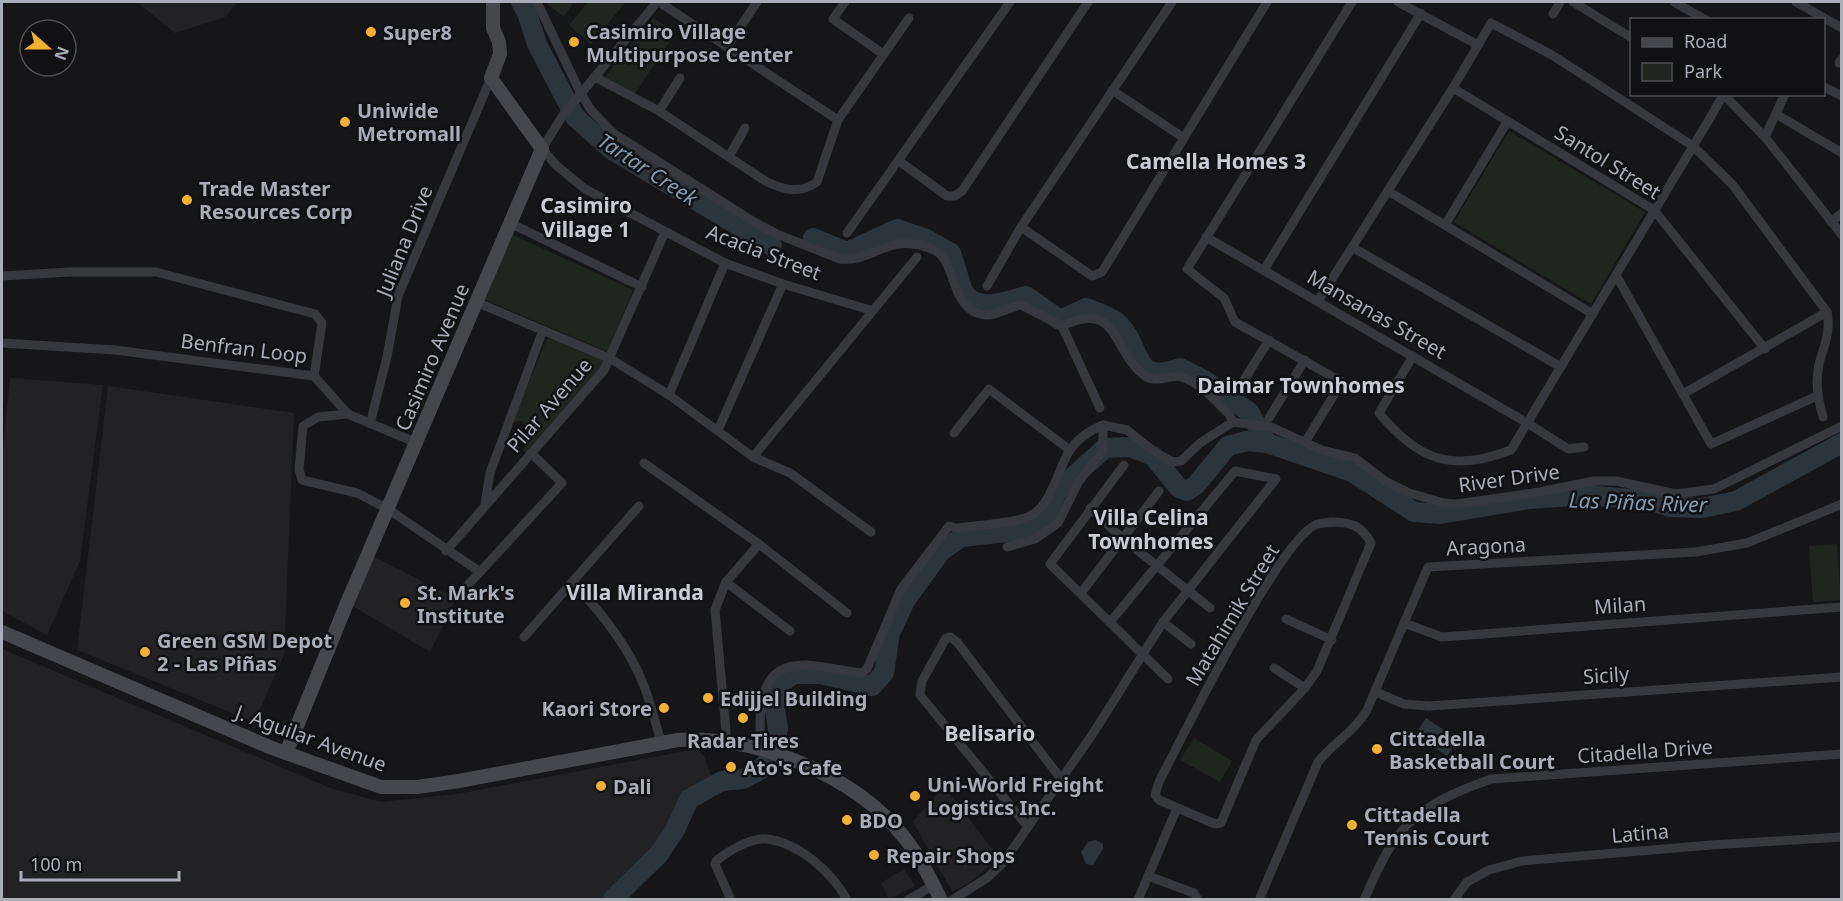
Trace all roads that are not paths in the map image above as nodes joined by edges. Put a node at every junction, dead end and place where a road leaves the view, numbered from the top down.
1 (493, 2) edge
2 (537, 2) edge
3 (758, 2) edge
4 (845, 2) edge
5 (1010, 2) edge
6 (1088, 2) edge
7 (1172, 2) edge
8 (1267, 2) edge
9 (1352, 2) edge
10 (1400, 2) edge
11 (1560, 2) edge
12 (1573, 2) edge
13 (1674, 2) edge
14 (1796, 2) edge
15 (653, 3) edge
16 (1420, 13) junction
17 (1553, 14) dead end
18 (909, 18) dead end
19 (1702, 18) edge
20 (1824, 18) edge
21 (1825, 18) edge
22 (1842, 28) edge
23 (1630, 37) edge
24 (1478, 45) junction
25 (727, 47) junction
26 (883, 54) junction
27 (595, 77) junction
28 (491, 78) junction
29 (680, 78) dead end
30 (1453, 88) junction
31 (1825, 88) edge
32 (1112, 90) junction
33 (1722, 96) edge
34 (1724, 96) edge
35 (1784, 96) edge
36 (1842, 96) edge
37 (578, 97) junction
38 (660, 111) junction
39 (1776, 114) junction
40 (838, 120) junction
41 (1507, 122) junction
42 (745, 128) dead end
43 (1765, 137) junction
44 (1184, 138) junction
45 (1693, 146) junction
46 (542, 149) junction
47 (1842, 153) edge
48 (730, 155) junction
49 (899, 161) junction
50 (1388, 191) junction
51 (1654, 210) junction
52 (1842, 213) edge
53 (1831, 222) junction
54 (512, 224) junction
55 (1445, 225) junction
56 (1021, 227) junction
57 (665, 232) junction
58 (847, 233) dead end
59 (1842, 235) edge
60 (1206, 237) junction
61 (1352, 247) junction
62 (917, 257) dead end
63 (725, 263) junction
64 (1264, 270) junction
65 (1616, 275) junction
66 (2, 276) edge
67 (783, 284) junction
68 (987, 286) dead end
69 (642, 287) junction
70 (1318, 301) junction
71 (476, 302) junction
72 (870, 310) junction
73 (1827, 312) junction
74 (1593, 314) junction
75 (1062, 326) junction
76 (543, 330) junction
77 (1269, 340) junction
78 (2, 343) edge
79 (1765, 349) junction
80 (1413, 356) junction
81 (611, 359) junction
82 (1305, 360) junction
83 (1561, 368) junction
84 (314, 376) junction
85 (1241, 385) dead end
86 (1683, 394) junction
87 (669, 395) junction
88 (1817, 396) junction
89 (1100, 408) dead end
90 (348, 414) junction
91 (1823, 417) dead end
92 (1235, 422) junction
93 (1270, 422) junction
94 (370, 424) junction
95 (1529, 424) junction
96 (1842, 426) edge
97 (1103, 428) junction
98 (718, 430) junction
99 (954, 433) dead end
100 (1307, 439) dead end
101 (417, 443) junction
102 (1584, 447) dead end
103 (1070, 450) junction
104 (531, 453) junction
105 (753, 457) junction
106 (644, 463) dead end
107 (1124, 465) dead end
108 (1159, 490) dead end
109 (1842, 504) edge
110 (485, 505) junction
111 (639, 506) dead end
112 (1090, 508) junction
113 (388, 509) junction
114 (871, 532) dead end
115 (1122, 538) junction
116 (759, 544) junction
117 (1007, 547) dead end
118 (446, 551) junction
119 (1156, 567) junction
120 (480, 573) junction
121 (726, 582) junction
122 (573, 583) junction
123 (1188, 591) junction
124 (1081, 593) junction
125 (475, 595) dead end
126 (1842, 607) edge
127 (1210, 608) dead end
128 (847, 614) dead end
129 (1286, 620) dead end
130 (1111, 621) junction
131 (1163, 622) junction
132 (1404, 623) junction
133 (790, 631) dead end
134 (2, 632) edge
135 (524, 637) dead end
136 (1332, 640) junction
137 (1191, 644) dead end
138 (1143, 653) junction
139 (1274, 668) dead end
140 (1842, 677) edge
141 (1168, 679) dead end
142 (1305, 688) junction
143 (1376, 692) junction
144 (727, 742) junction
145 (662, 745) junction
146 (763, 749) junction
147 (286, 753) junction
148 (1842, 754) edge
149 (1061, 779) junction
150 (1177, 808) junction
151 (1028, 827) junction
152 (1842, 837) edge
153 (1148, 876) junction
154 (934, 885) junction
155 (732, 900) edge
156 (847, 900) edge
157 (908, 900) edge
158 (941, 900) edge
159 (952, 900) edge
160 (1138, 900) edge
161 (1198, 900) edge
162 (1259, 900) edge
163 (1364, 900) edge
164 (1454, 900) edge

1 - 28 main road
2 - 37 street
3 - 25 street
4 - 26 street
5 - 49 street
6 - 49 street
7 - 32 street
8 - 44 street
9 - 60 street
10 - 16 street
11 - 17 street
12 - 23 street
13 - 19 street
14 - 20 street
15 - 25 street
15 - 27 street, Casimiro Avenue
16 - 24 street
16 - 64 street
18 - 26 street
21 - 22 street
24 - 30 street
24 - 45 street
25 - 40 street
26 - 40 street
27 - 37 street, Casimiro Avenue
27 - 38 street
28 - 46 main road, Acacia Street
28 - 94 street, Juliana Drive
29 - 38 street
30 - 41 street, Santol Street
30 - 50 street
31 - 36 street
32 - 44 street
32 - 56 street
33 - 45 street
34 - 43 street
35 - 39 street
37 - 46 street, Casimiro Avenue
37 - 75 street
38 - 48 street
39 - 43 street
39 - 47 street
40 - 48 street
41 - 51 street, Santol Street
41 - 55 street
42 - 48 street
43 - 53 street
44 - 56 street
45 - 51 street
45 - 73 street
46 - 54 main road, Casimiro Avenue
46 - 57 street, Acacia Street
49 - 58 street
50 - 55 street
50 - 61 street
51 - 65 street
51 - 79 street, Santol Street
52 - 53 street
53 - 59 street
54 - 69 street
54 - 71 main road, Casimiro Avenue
55 - 74 street
56 - 68 street
57 - 63 street, Acacia Street
57 - 69 street, Pilar Avenue
60 - 64 street, Mansanas Street
60 - 77 street
61 - 70 street
61 - 83 street
62 - 72 street
63 - 67 street, Acacia Street
63 - 87 street
64 - 70 street, Mansanas Street
65 - 74 street
65 - 86 street
66 - 84 street, Benfran Loop
67 - 72 street, Acacia Street
67 - 98 street
69 - 81 street, Pilar Avenue
70 - 80 street, Mansanas Street
71 - 76 street
71 - 101 main road, Casimiro Avenue
72 - 105 street
73 - 79 street
73 - 88 street
74 - 83 street
75 - 89 street
75 - 92 street
76 - 81 street
76 - 110 street
77 - 82 street
77 - 85 street
78 - 84 street, Benfran Loop
79 - 86 street
80 - 95 street, Mansanas Street
80 - 95 street
81 - 87 street
81 - 104 street, Pilar Avenue
82 - 93 street
82 - 100 street
83 - 95 street
84 - 90 street
86 - 88 street
87 - 98 street
88 - 91 street
90 - 94 street
90 - 113 street
92 - 93 street, River Drive
92 - 97 street
93 - 96 street, River Drive
94 - 101 street
95 - 102 street, Mansanas Street
97 - 103 street
97 - 117 street
98 - 105 street
99 - 103 street
101 - 113 main road, Casimiro Avenue
103 - 146 street
104 - 110 street, Pilar Avenue
104 - 120 street
105 - 114 street
106 - 116 street
107 - 112 street
108 - 115 street
109 - 132 street, Aragona
110 - 118 street, Pilar Avenue
111 - 122 street
112 - 115 street
112 - 124 street
113 - 118 street
113 - 147 main road, Casimiro Avenue
115 - 119 street
115 - 124 street
116 - 121 street
116 - 128 street
118 - 120 street
119 - 123 street
119 - 123 street
119 - 130 street
120 - 125 street
121 - 133 street
121 - 144 street
122 - 135 street
122 - 145 street
123 - 127 street
123 - 131 street
124 - 130 street
126 - 132 street, Milan
129 - 136 street
130 - 138 street
131 - 137 street
131 - 138 street
132 - 143 street, Aragona
134 - 147 main road, J. Aguilar Avenue
136 - 142 street, Matahimik Street
136 - 150 street, Matahimik Street
138 - 141 street
138 - 149 street
139 - 142 street
140 - 143 street, Sicily
142 - 150 street, Matahimik Street
143 - 162 street, Aragona
144 - 145 main road, J. Aguilar Avenue
144 - 146 main road, J. Aguilar Avenue
145 - 147 main road, J. Aguilar Avenue
146 - 154 main road, J. Aguilar Avenue
148 - 163 street, Citadella Drive
149 - 151 street
149 - 151 street
150 - 153 street
151 - 159 street
152 - 164 street, Latina
153 - 160 street
153 - 161 street
154 - 157 street
154 - 158 main road
155 - 156 street

